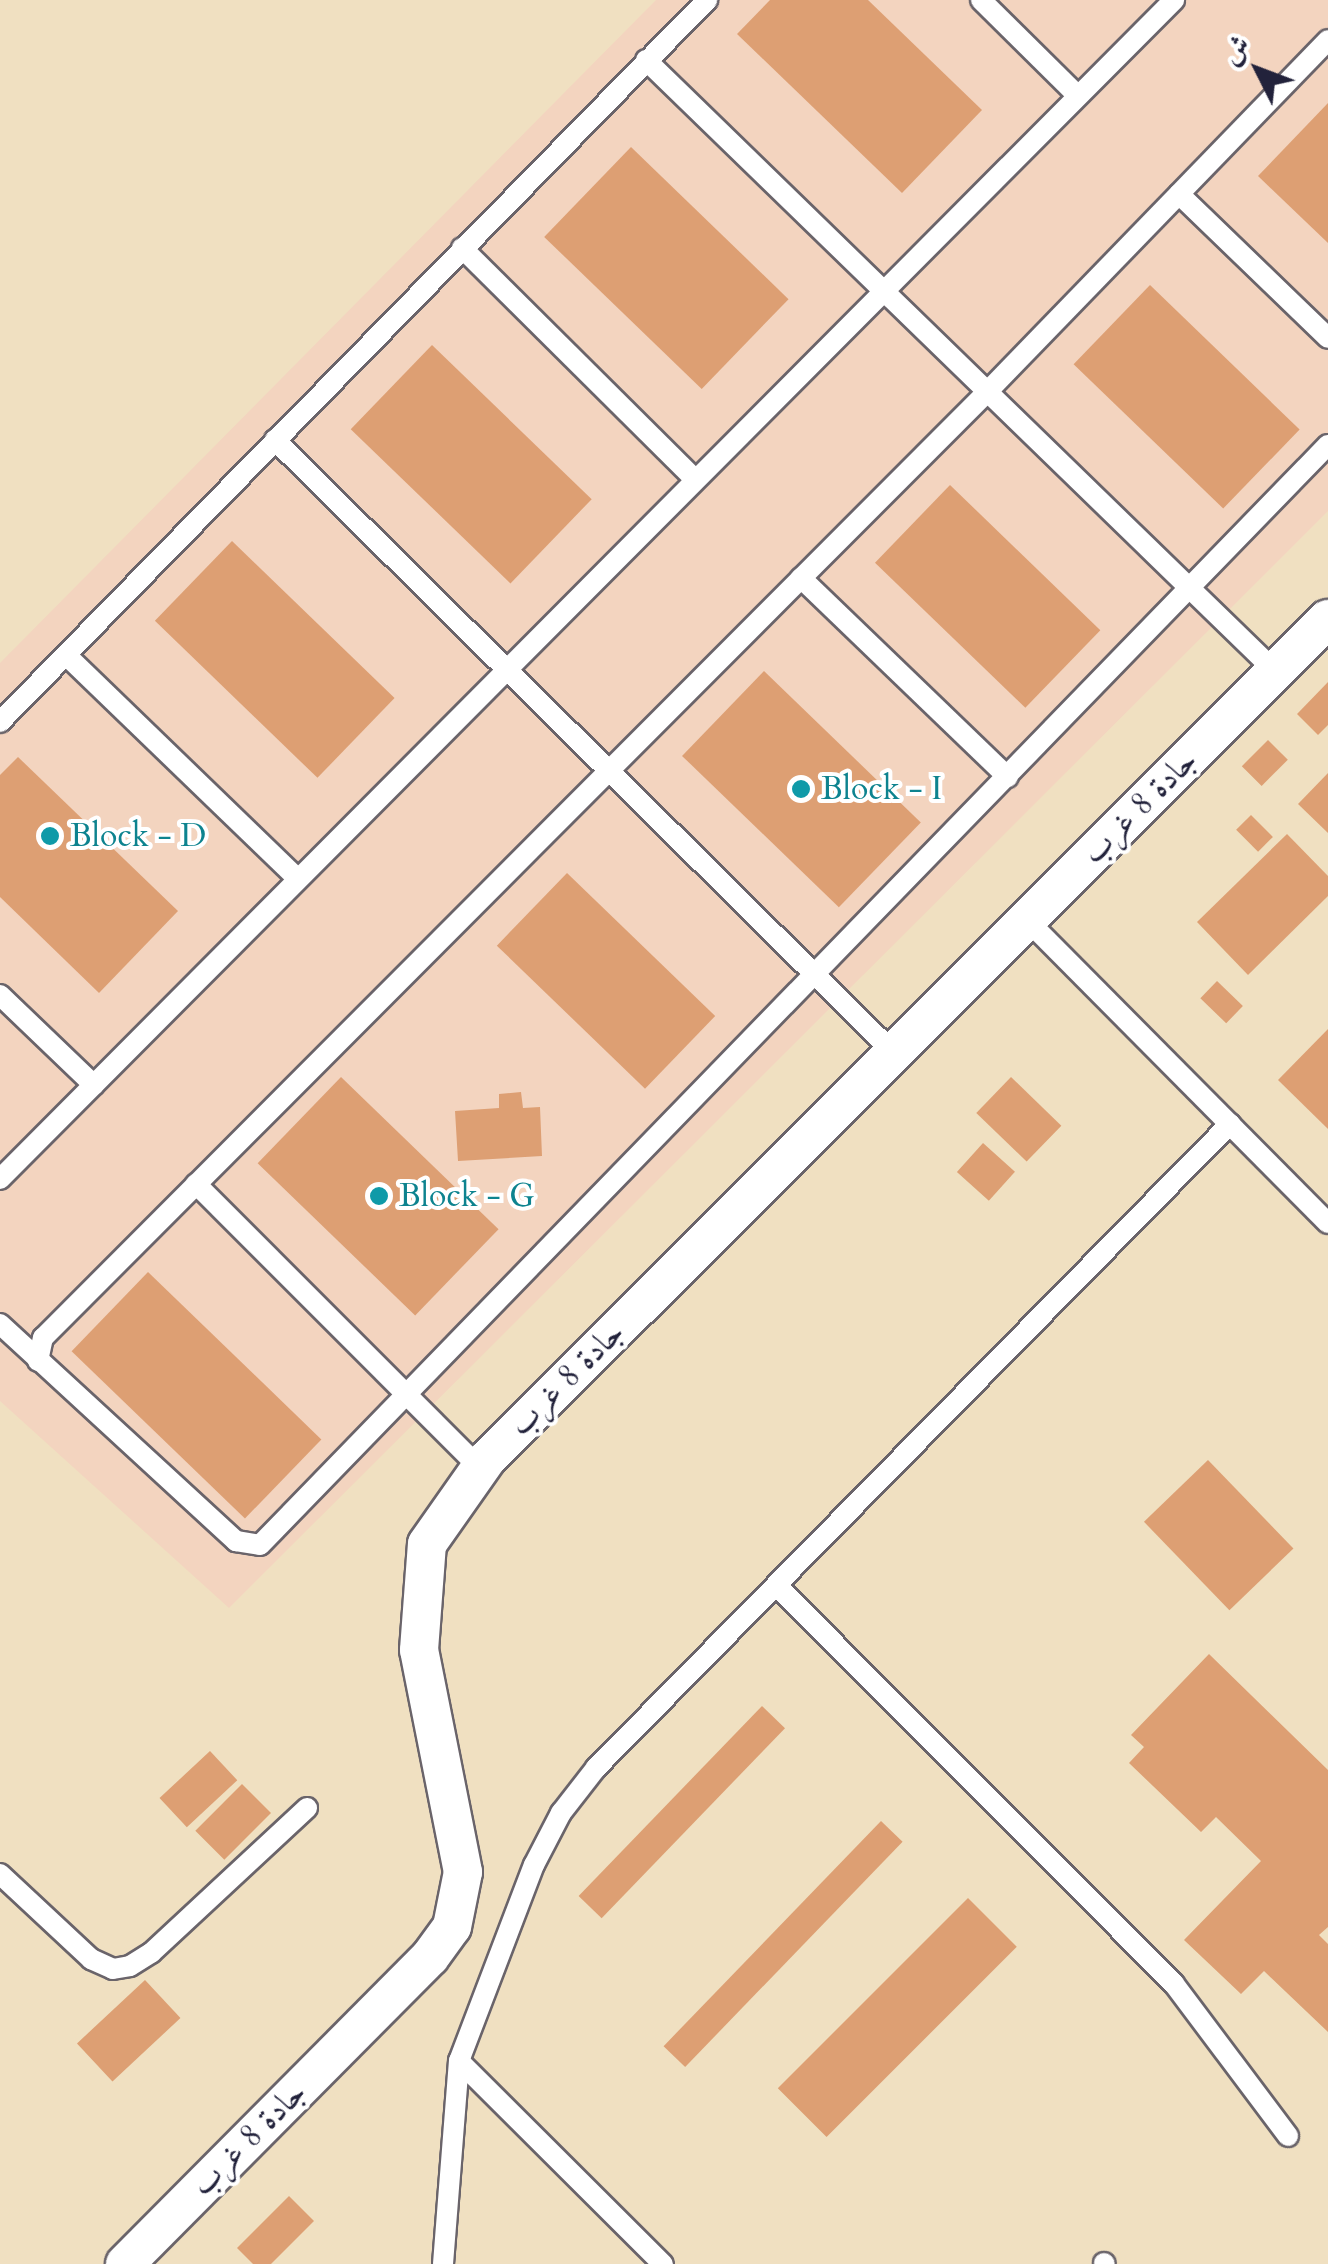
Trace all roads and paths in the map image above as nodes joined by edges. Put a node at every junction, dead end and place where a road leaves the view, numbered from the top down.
1 (707, 0) edge
2 (981, 0) edge
3 (1174, 0) edge
4 (1328, 40) edge
5 (646, 60) junction
6 (1078, 96) junction
7 (1179, 194) junction
8 (462, 248) junction
9 (884, 291) junction
10 (1328, 338) edge
11 (987, 392) junction
12 (276, 440) junction
13 (1328, 445) edge
14 (695, 479) junction
15 (801, 578) junction
16 (1190, 589) junction
17 (1328, 618) edge
18 (66, 654) junction
19 (508, 668) junction
20 (1276, 672) junction
21 (0, 722) edge
22 (610, 770) junction
23 (1008, 777) junction
24 (298, 879) junction
25 (1027, 920) junction
26 (816, 973) junction
27 (0, 995) edge
28 (894, 1053) junction
29 (94, 1084) junction
30 (1230, 1124) junction
31 (0, 1179) edge
32 (196, 1184) junction
33 (1328, 1223) edge
34 (0, 1324) edge
35 (38, 1361) junction
36 (407, 1394) junction
37 (480, 1468) junction
38 (779, 1588) junction
39 (307, 1808) dead end
40 (0, 1874) edge
41 (459, 2061) junction
42 (1288, 2136) dead end
43 (125, 2264) edge
44 (443, 2264) edge
45 (662, 2264) edge

1 - 5 lane
2 - 6 lane
3 - 6 lane
4 - 7 lane
5 - 8 lane
5 - 9 lane
6 - 9 lane
7 - 10 lane
7 - 11 lane
8 - 12 lane
8 - 14 lane
9 - 11 lane
9 - 14 lane
11 - 15 lane
11 - 16 lane
12 - 18 lane
12 - 19 lane
13 - 16 lane
14 - 19 lane
15 - 22 lane
15 - 23 lane
16 - 20 lane
16 - 23 lane
17 - 20 street, جادة 8 غرب
18 - 21 lane
18 - 24 lane
19 - 22 lane
19 - 24 lane
20 - 25 street, جادة 8 غرب
22 - 26 lane
22 - 32 lane
23 - 26 lane
24 - 29 lane
25 - 28 street, جادة 8 غرب
25 - 30 lane
26 - 28 lane
26 - 36 lane
27 - 29 lane
28 - 37 street, جادة 8 غرب
29 - 31 lane
30 - 33 lane
30 - 38 lane
32 - 35 lane
32 - 36 lane
34 - 35 lane
35 - 36 lane
36 - 37 lane
37 - 43 street, جادة 8 غرب
38 - 41 lane
38 - 42 lane
39 - 40 lane
41 - 44 lane
41 - 45 lane

